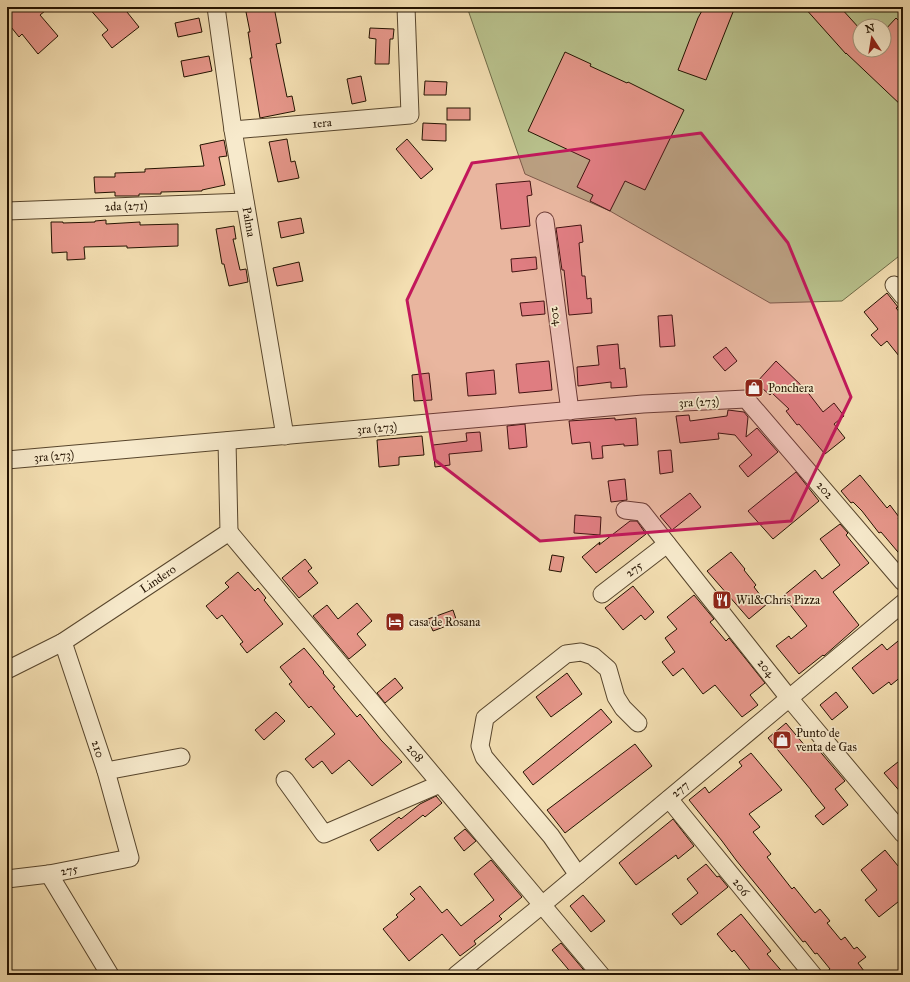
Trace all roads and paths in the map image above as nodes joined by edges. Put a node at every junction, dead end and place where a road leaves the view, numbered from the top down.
1 (216, 7) edge
2 (406, 7) edge
3 (233, 130) junction
4 (245, 202) junction
5 (7, 211) edge
6 (545, 221) dead end
7 (746, 399) joint
8 (570, 411) junction
9 (285, 436) junction
10 (227, 441) junction
11 (7, 460) edge
12 (625, 510) dead end
13 (229, 532) junction
14 (667, 544) junction
15 (903, 582) edge
16 (602, 594) dead end
17 (903, 603) edge
18 (63, 642) junction
19 (7, 670) edge
20 (790, 698) junction
21 (638, 723) dead end
22 (181, 757) dead end
23 (106, 771) junction
24 (285, 780) dead end
25 (440, 784) junction
26 (669, 799) junction
27 (903, 834) edge
28 (130, 858) joint
29 (49, 874) junction
30 (578, 875) junction
31 (7, 879) edge
32 (542, 905) junction
33 (110, 975) edge
34 (456, 975) edge
35 (601, 975) edge
36 (812, 975) edge

1 - 3 street, Palma
2 - 3 street, 1era
3 - 4 street, Palma
4 - 5 street, 2da (271)
4 - 9 street, Palma
6 - 8 street, 204
7 - 8 street, 3ra (273)
7 - 15 street, 202
8 - 9 street, 3ra (273)
9 - 10 street, 3ra (273)
10 - 11 street, 3ra (273)
10 - 13 street
12 - 14 street, 204
13 - 18 street, Lindero
13 - 25 street, 208
14 - 16 street, 275
14 - 20 street, 204
17 - 20 street, 277
18 - 19 street, Lindero
18 - 23 street, 210
20 - 26 street, 277
20 - 27 street, 204
21 - 30 street
22 - 23 street
23 - 28 street, 210
24 - 25 street
25 - 32 street, 208
26 - 30 street, 277
26 - 36 street, 206
28 - 29 street, 275
29 - 31 street, 275
29 - 33 street
30 - 32 street, 277
32 - 34 street, 277
32 - 35 street, 208

